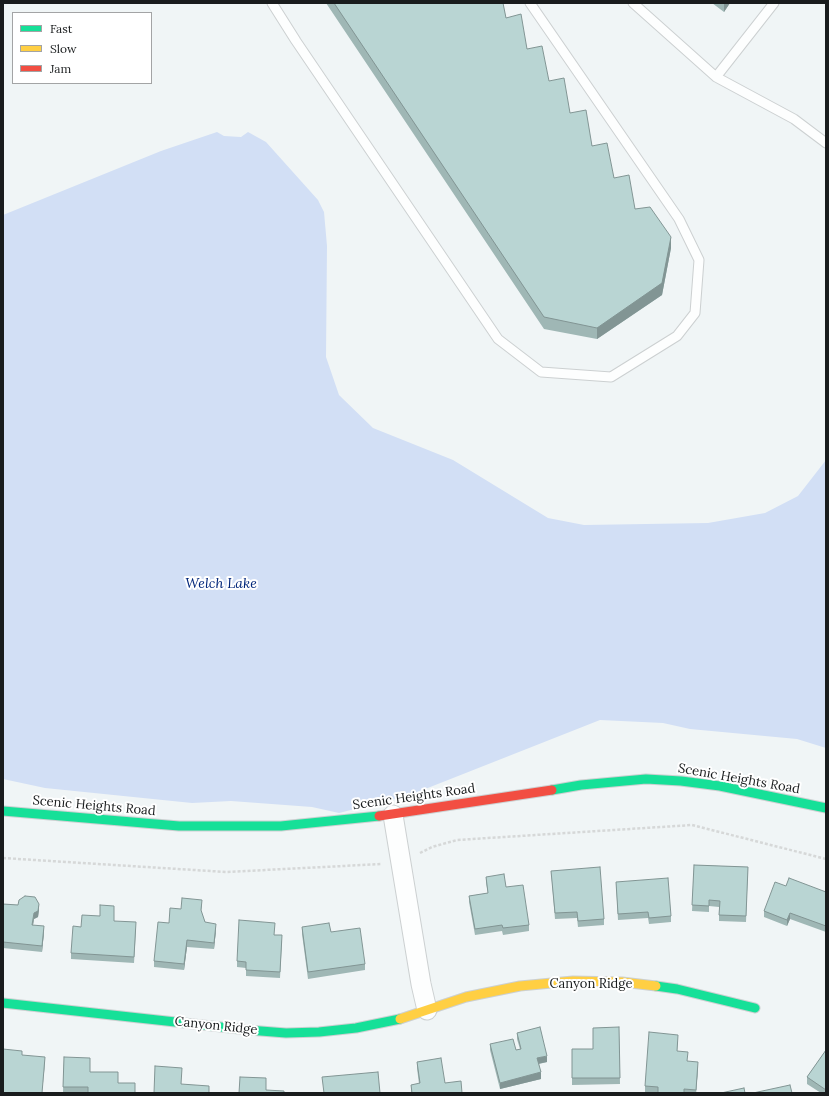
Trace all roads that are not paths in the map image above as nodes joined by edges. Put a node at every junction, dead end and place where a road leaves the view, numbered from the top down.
1 (272, 3) edge
2 (530, 3) edge
3 (633, 3) edge
4 (774, 3) edge
5 (716, 77) junction
6 (826, 143) edge
7 (826, 808) edge
8 (3, 811) edge
9 (393, 815) junction
10 (3, 1003) edge
11 (755, 1008) dead end
12 (427, 1010) junction

1 - 2 lane
3 - 5 lane
4 - 5 lane
5 - 6 lane
7 - 9 street, Scenic Heights Road
8 - 9 street, Scenic Heights Road
9 - 12 street
10 - 12 street, Canyon Ridge
11 - 12 street, Canyon Ridge

